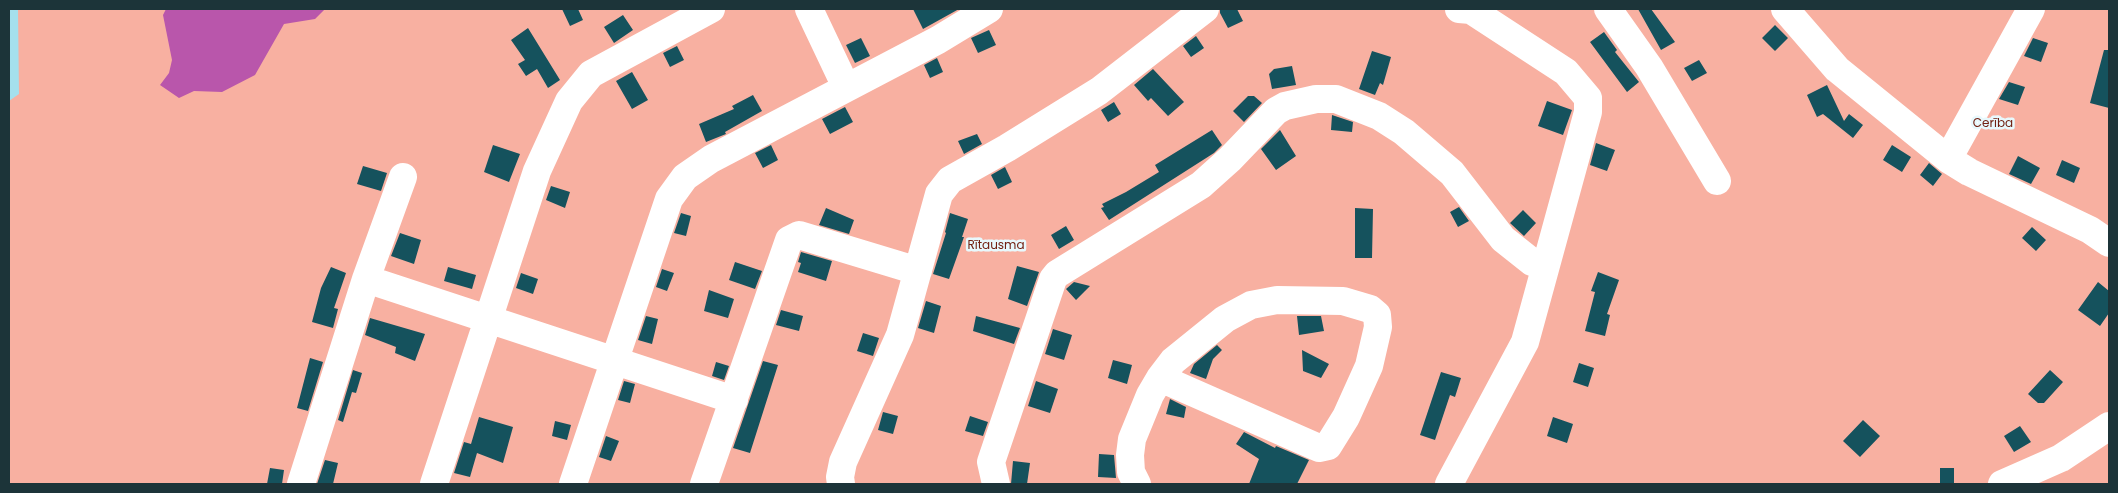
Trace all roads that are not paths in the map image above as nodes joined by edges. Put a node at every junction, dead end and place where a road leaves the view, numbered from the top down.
1 (711, 9) edge
2 (809, 9) edge
3 (989, 9) edge
4 (1467, 9) edge
5 (1608, 9) edge
6 (1784, 9) edge
7 (2031, 9) edge
8 (1194, 12) edge
9 (846, 87) junction
10 (1948, 160) junction
11 (404, 176) dead end
12 (1717, 181) dead end
13 (2109, 242) edge
14 (1545, 268) junction
15 (918, 271) junction
16 (366, 279) junction
17 (488, 319) junction
18 (614, 360) junction
19 (1160, 378) junction
20 (734, 400) junction
21 (2109, 426) edge
22 (301, 484) edge
23 (434, 484) edge
24 (572, 484) edge
25 (704, 484) edge
26 (841, 484) edge
27 (996, 484) edge
28 (1137, 484) edge
29 (1449, 484) edge
30 (2002, 484) edge

1 - 17 street
2 - 9 street
3 - 9 street
4 - 14 street
5 - 12 street
6 - 10 street
7 - 10 street
8 - 15 street
9 - 18 street
10 - 13 street
11 - 16 street
14 - 27 street
14 - 29 street
15 - 20 street
15 - 26 street
16 - 17 street
16 - 22 street
17 - 18 street
17 - 23 street
18 - 20 street
18 - 24 street
19 - 19 street
19 - 28 street
20 - 25 street
21 - 30 street

